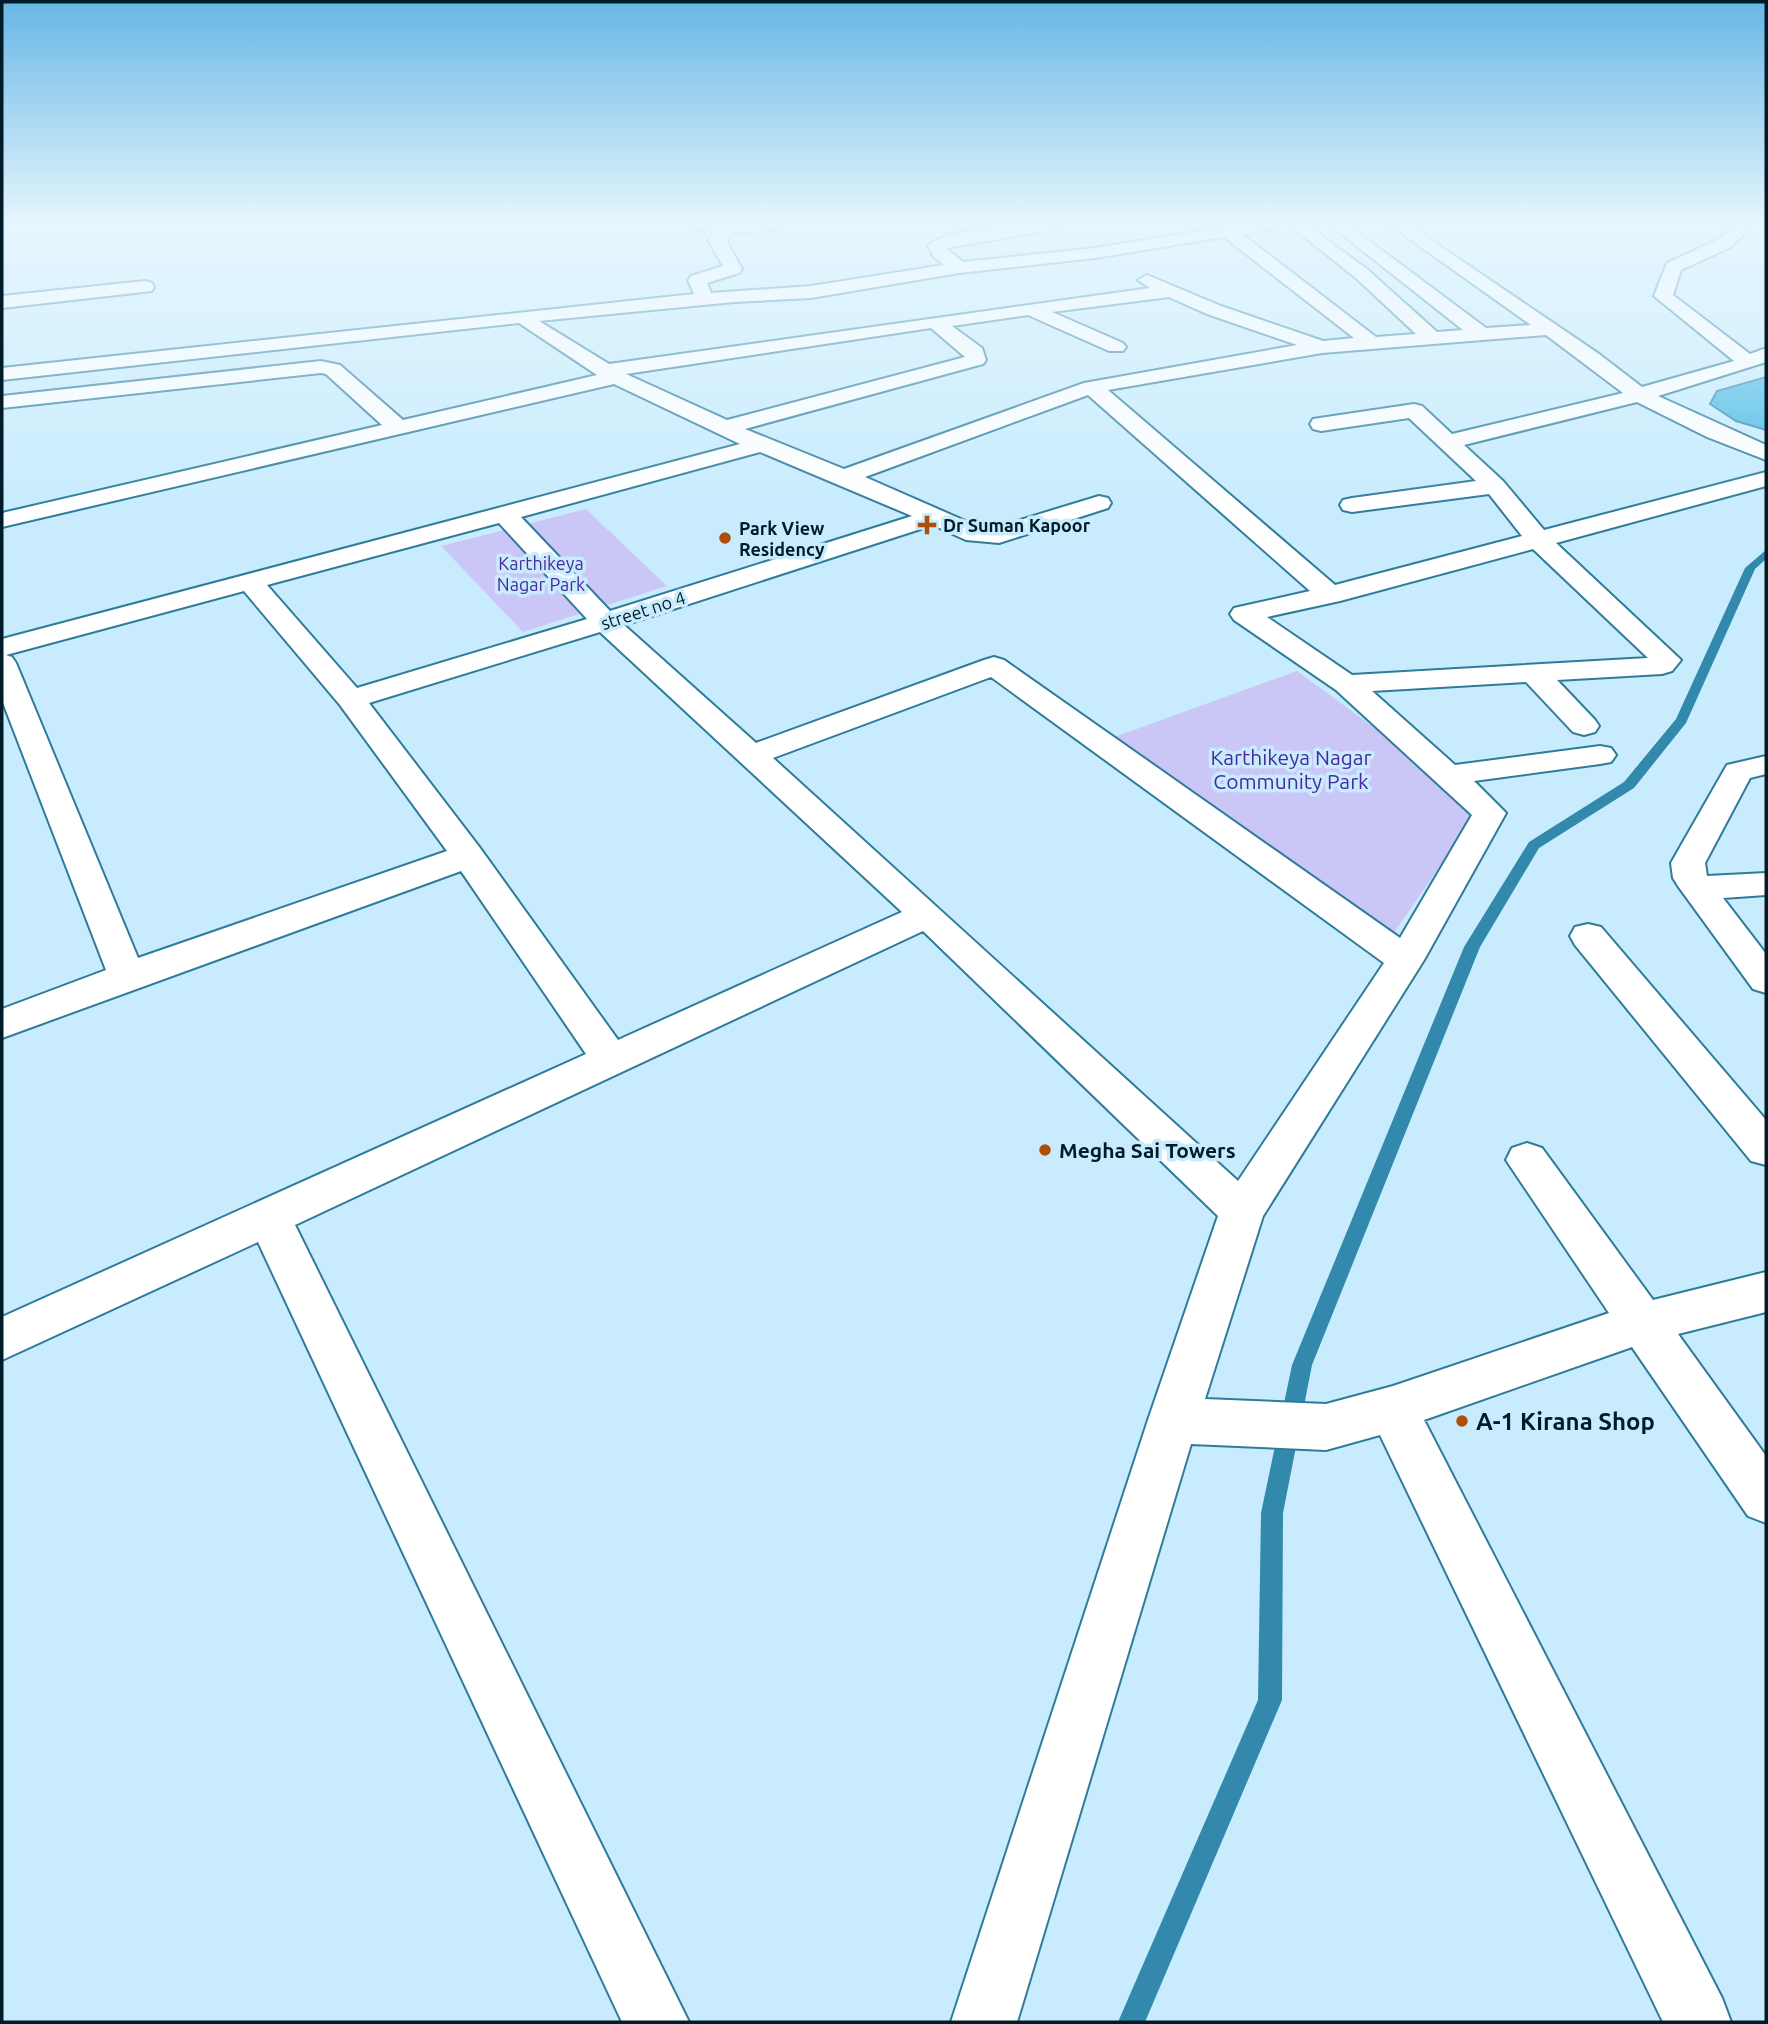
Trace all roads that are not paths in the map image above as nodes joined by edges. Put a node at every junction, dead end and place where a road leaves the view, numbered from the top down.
1 (512, 319) edge
2 (953, 319) edge
3 (1053, 319) edge
4 (1242, 319) edge
5 (1341, 319) edge
6 (1412, 319) edge
7 (1462, 319) edge
8 (1536, 319) edge
9 (1698, 319) edge
10 (935, 322) junction
11 (529, 323) dead end
12 (1550, 329) junction
13 (1481, 334) junction
14 (1432, 338) junction
15 (1372, 343) junction
16 (1116, 347) dead end
17 (1322, 347) junction
18 (1758, 359) edge
19 (2, 374) edge
20 (610, 374) junction
21 (1090, 387) junction
22 (1639, 395) junction
23 (2, 402) edge
24 (1321, 424) dead end
25 (399, 428) junction
26 (724, 428) junction
27 (1447, 442) junction
28 (761, 445) junction
29 (1766, 453) edge
30 (844, 477) junction
31 (1766, 479) edge
32 (1495, 486) junction
33 (1099, 503) dead end
34 (1352, 505) dead end
35 (505, 514) junction
36 (934, 517) junction
37 (2, 520) edge
38 (1538, 540) junction
39 (250, 582) junction
40 (1330, 595) junction
41 (605, 622) junction
42 (2, 648) edge
43 (2, 663) edge
44 (1534, 673) junction
45 (1346, 684) junction
46 (351, 699) junction
47 (1584, 726) dead end
48 (752, 755) junction
49 (1600, 755) dead end
50 (1766, 765) edge
51 (1448, 775) junction
52 (468, 856) junction
53 (1766, 884) edge
54 (1697, 888) junction
55 (927, 915) junction
56 (1588, 936) dead end
57 (1405, 960) junction
58 (127, 976) junction
59 (1766, 980) edge
60 (2, 1024) edge
61 (612, 1061) junction
62 (1766, 1149) edge
63 (1527, 1160) dead end
64 (1242, 1211) junction
65 (269, 1217) junction
66 (1766, 1292) edge
67 (1641, 1323) junction
68 (2, 1339) edge
69 (1394, 1409) junction
70 (1173, 1420) junction
71 (1766, 1498) edge
72 (656, 2022) edge
73 (984, 2022) edge
74 (1698, 2022) edge

1 - 19 street
2 - 10 street
3 - 16 street
4 - 17 street
5 - 15 street
6 - 14 street
7 - 13 street
8 - 12 street
9 - 18 street
10 - 20 street
10 - 26 street
11 - 20 street
12 - 13 street
12 - 22 street
13 - 14 street
14 - 15 street
15 - 17 street
17 - 21 street
18 - 22 street
20 - 25 street
20 - 26 street
21 - 30 street
21 - 40 street
22 - 27 street
22 - 29 street
23 - 25 street
24 - 27 street
25 - 37 street
26 - 28 street
27 - 32 street
28 - 30 street
28 - 35 street
30 - 36 street
31 - 38 street
32 - 34 street
32 - 38 street
33 - 36 street
35 - 39 street
35 - 41 street
36 - 41 street, street no 4
38 - 40 street
38 - 44 street
39 - 42 street
39 - 46 street
40 - 45 street
41 - 46 street, street no 4
41 - 48 street
43 - 58 street
44 - 45 street
44 - 47 street
45 - 51 street
46 - 52 street
48 - 55 street
48 - 57 street
49 - 51 street
50 - 54 street
51 - 57 street
52 - 58 street
52 - 61 street
53 - 54 street
54 - 59 street
55 - 61 street
55 - 64 street
56 - 62 street
57 - 64 street
58 - 60 street
61 - 65 street
63 - 67 street
64 - 70 street
65 - 68 street
65 - 72 street
66 - 67 street
67 - 69 street
67 - 71 street
69 - 70 street
69 - 74 street
70 - 73 street

